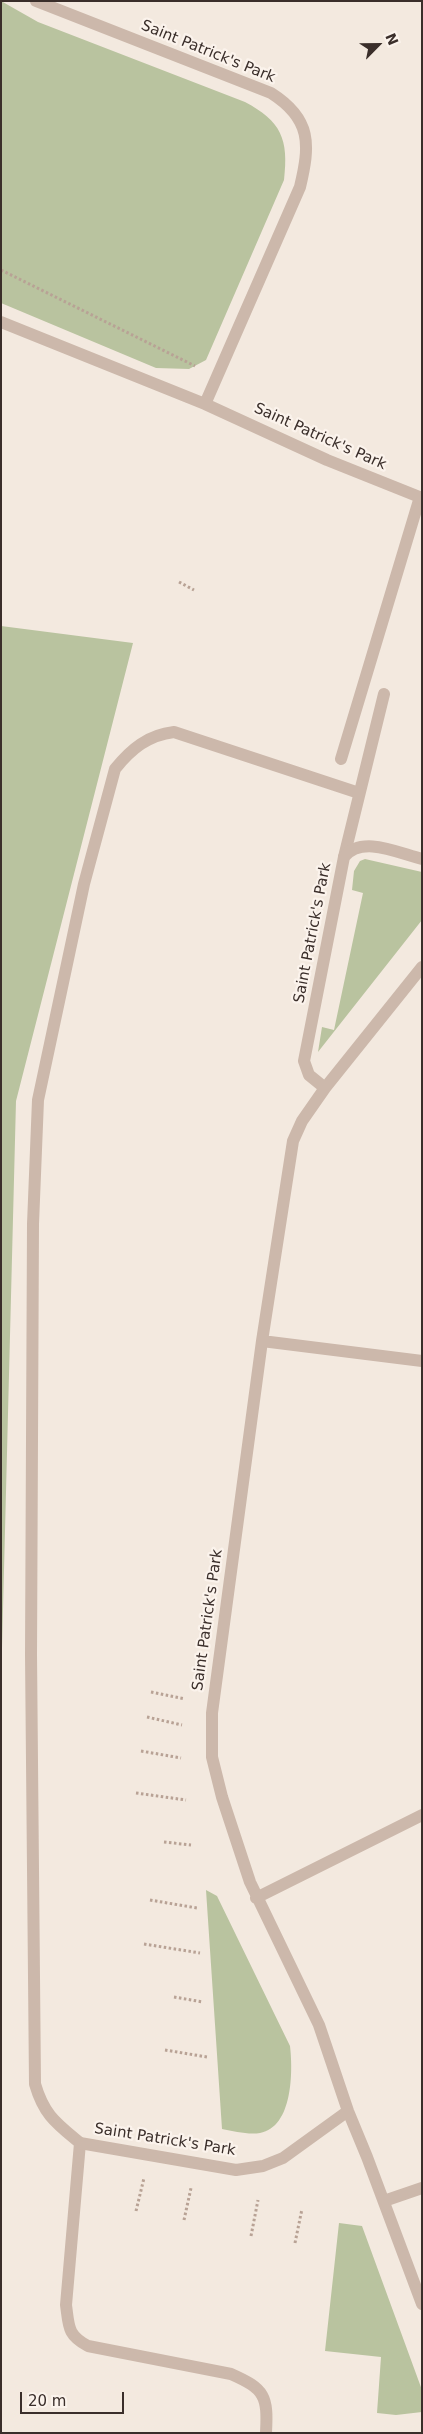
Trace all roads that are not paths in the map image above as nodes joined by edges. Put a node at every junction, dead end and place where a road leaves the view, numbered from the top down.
1 (36, 1) edge
2 (1, 322) edge
3 (205, 404) junction
4 (421, 498) edge
5 (384, 694) dead end
6 (341, 759) dead end
7 (359, 793) junction
8 (344, 857) junction
9 (422, 858) edge
10 (422, 967) edge
11 (325, 1088) junction
12 (262, 1341) junction
13 (422, 1361) edge
14 (422, 1815) edge
15 (256, 1898) junction
16 (348, 2111) junction
17 (80, 2143) junction
18 (422, 2188) edge
19 (384, 2201) junction
20 (422, 2304) edge
21 (266, 2433) edge

1 - 3 street, Saint Patrick's Park
2 - 3 street, Saint Patrick's Park
3 - 4 street, Saint Patrick's Park
4 - 6 street
5 - 7 street
7 - 8 street
7 - 17 street
8 - 9 street, Saint Patrick's Park
8 - 11 street, Saint Patrick's Park
10 - 11 street, Saint Patrick's Park
11 - 12 street, Saint Patrick's Park
12 - 13 street
12 - 15 street, Saint Patrick's Park
14 - 15 street
15 - 16 street, Saint Patrick's Park
16 - 17 street, Saint Patrick's Park
16 - 19 street, Saint Patrick's Park
17 - 21 street
18 - 19 street
19 - 20 street, Saint Patrick's Park

